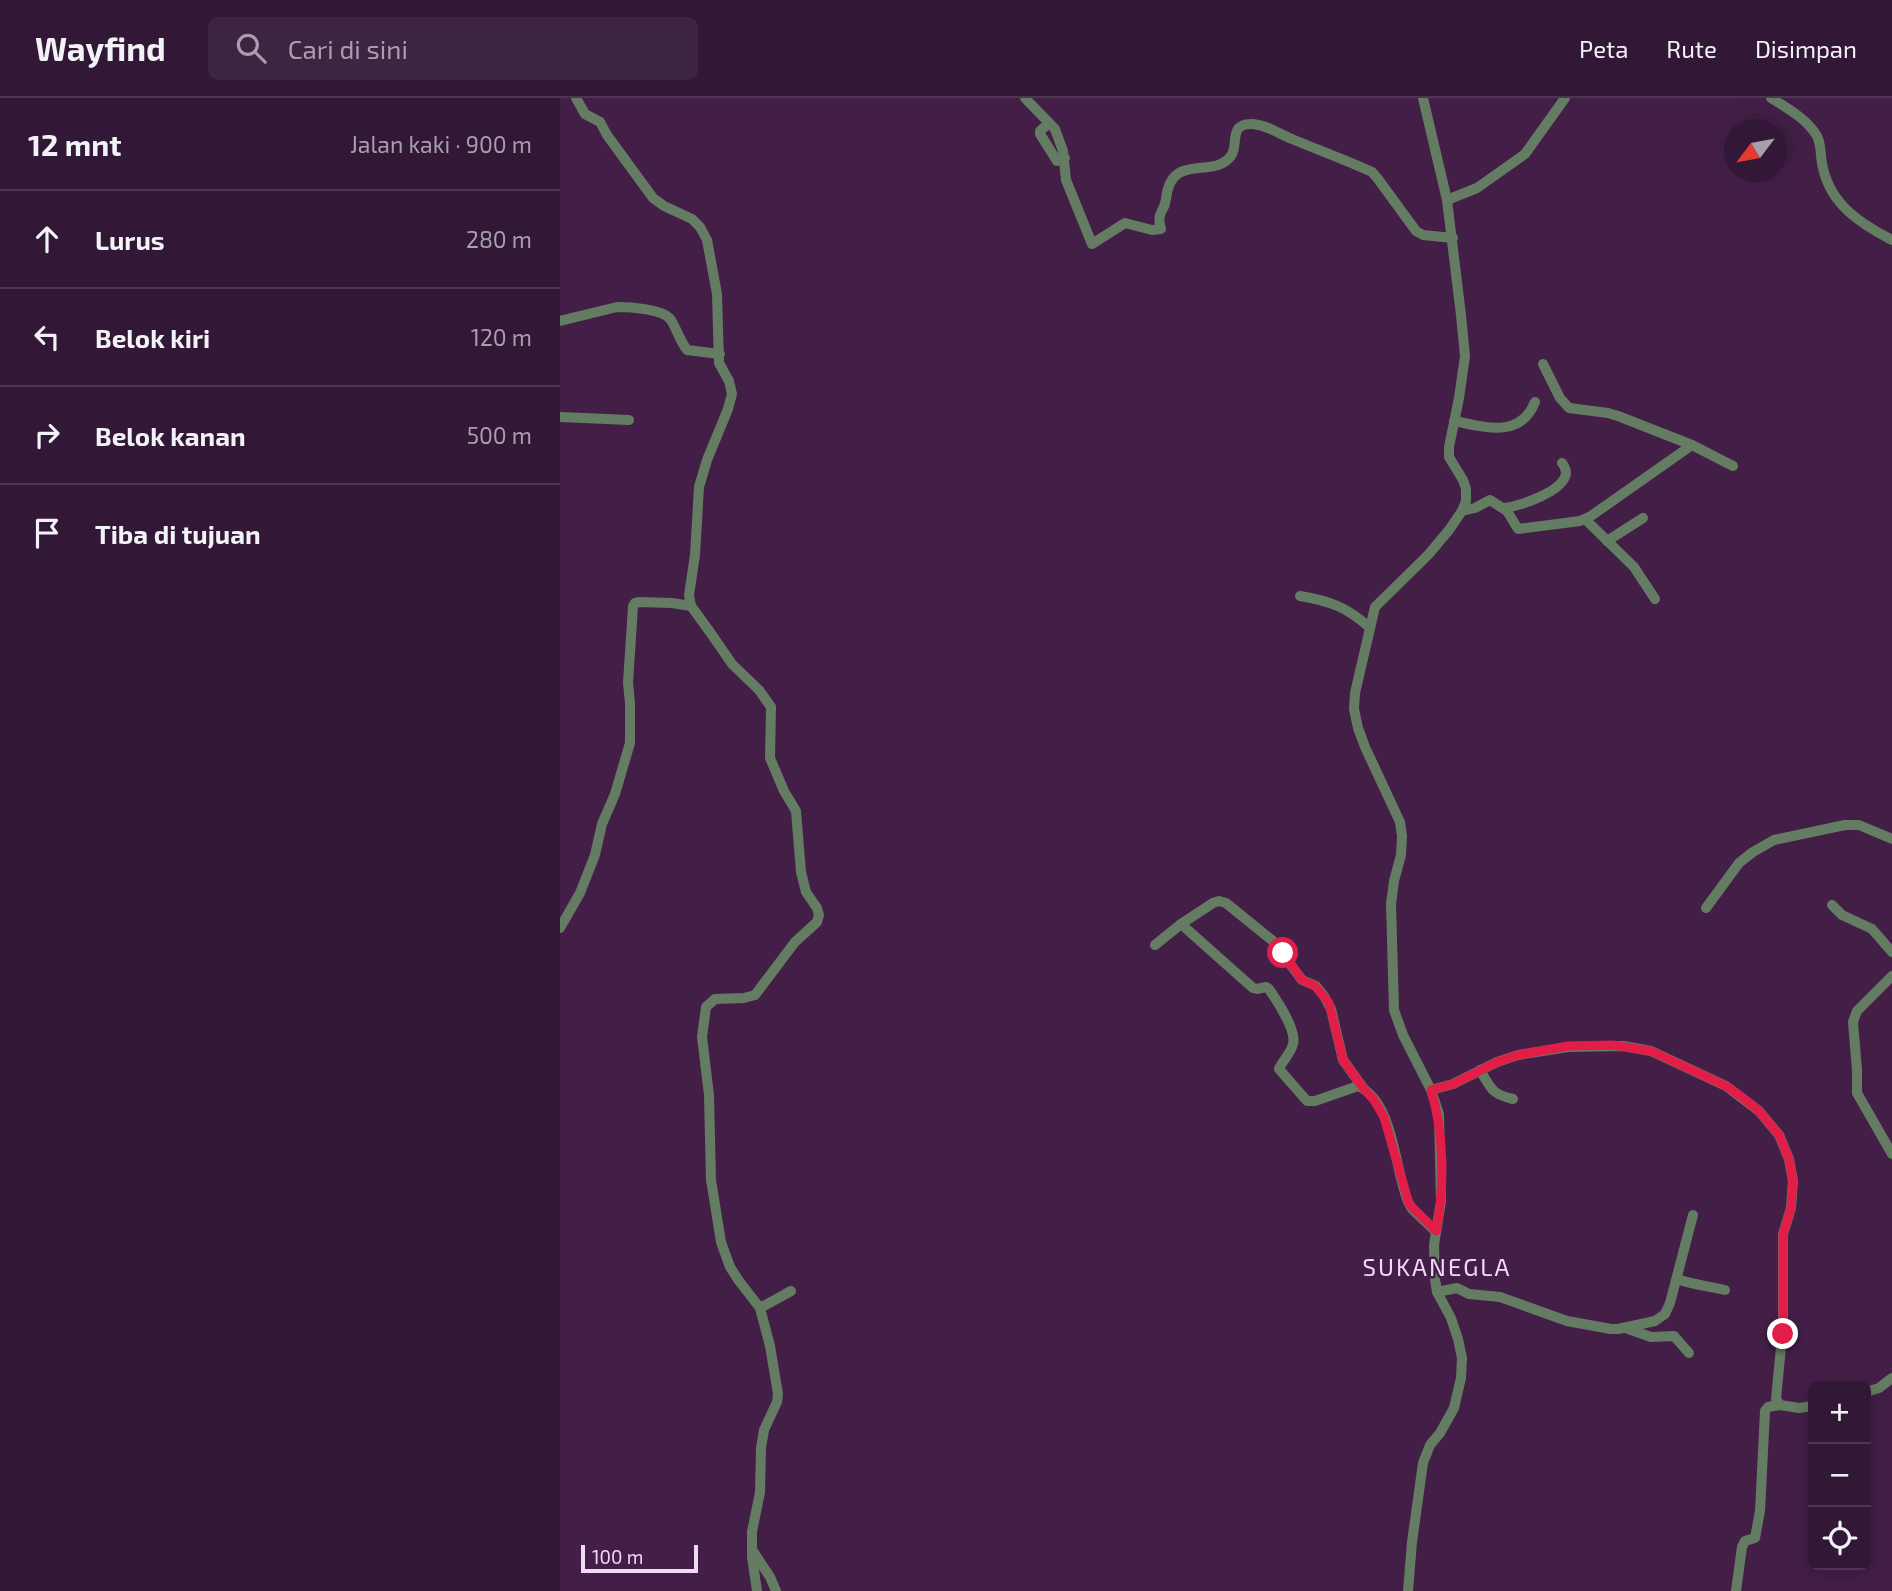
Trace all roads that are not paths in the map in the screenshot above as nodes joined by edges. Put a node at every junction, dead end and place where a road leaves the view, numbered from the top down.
1 (576, 98) edge
2 (1025, 98) edge
3 (1423, 98) edge
4 (1565, 98) edge
5 (1771, 98) edge
6 (1447, 200) junction
7 (1452, 238) junction
8 (1892, 240) edge
9 (560, 321) edge
10 (720, 355) junction
11 (1543, 364) dead end
12 (1535, 402) dead end
13 (560, 417) edge
14 (629, 420) dead end
15 (1454, 421) junction
16 (1692, 445) junction
17 (1562, 463) dead end
18 (1733, 466) dead end
19 (1504, 508) junction
20 (1462, 511) junction
21 (1643, 518) dead end
22 (1585, 519) junction
23 (1607, 541) junction
24 (1300, 596) dead end
25 (1655, 599) dead end
26 (691, 606) junction
27 (1370, 628) junction
28 (1892, 839) edge
29 (1832, 905) dead end
30 (1706, 908) dead end
31 (1181, 924) junction
32 (560, 928) edge
33 (1155, 946) dead end
34 (1892, 952) edge
35 (1892, 976) edge
36 (1480, 1070) junction
37 (1364, 1089) junction
38 (1431, 1090) junction
39 (1513, 1098) dead end
40 (1892, 1154) edge
41 (1693, 1215) dead end
42 (1436, 1231) junction
43 (1677, 1279) junction
44 (1725, 1290) dead end
45 (791, 1291) dead end
46 (1437, 1292) junction
47 (760, 1308) junction
48 (1626, 1328) junction
49 (1689, 1353) dead end
50 (1892, 1378) edge
51 (1871, 1390) edge
52 (1780, 1405) junction
53 (1808, 1407) edge
54 (751, 1549) junction
55 (757, 1591) edge
56 (776, 1591) edge
57 (1408, 1591) edge
58 (1736, 1591) edge

1 - 10 street
2 - 7 street
3 - 6 street
4 - 6 street
5 - 8 street
6 - 7 street
7 - 15 street
9 - 10 street
10 - 26 street
11 - 16 street
12 - 15 street
13 - 14 street
15 - 20 street
16 - 18 street
16 - 22 street
17 - 19 street
19 - 20 street
19 - 22 street
20 - 27 street
21 - 23 street
22 - 23 street
23 - 25 street
24 - 27 street
26 - 32 street
26 - 47 street
27 - 38 street
28 - 30 street
29 - 34 street
31 - 33 street
31 - 37 street
31 - 37 street
35 - 40 street
36 - 38 street
36 - 39 street
36 - 52 street
37 - 42 street
38 - 42 street
41 - 43 street
42 - 46 street
43 - 44 street
43 - 48 street
45 - 47 street
46 - 48 street
46 - 57 street
47 - 54 street
48 - 49 street
50 - 51 street
52 - 53 street
52 - 58 street
54 - 55 street
54 - 56 street

